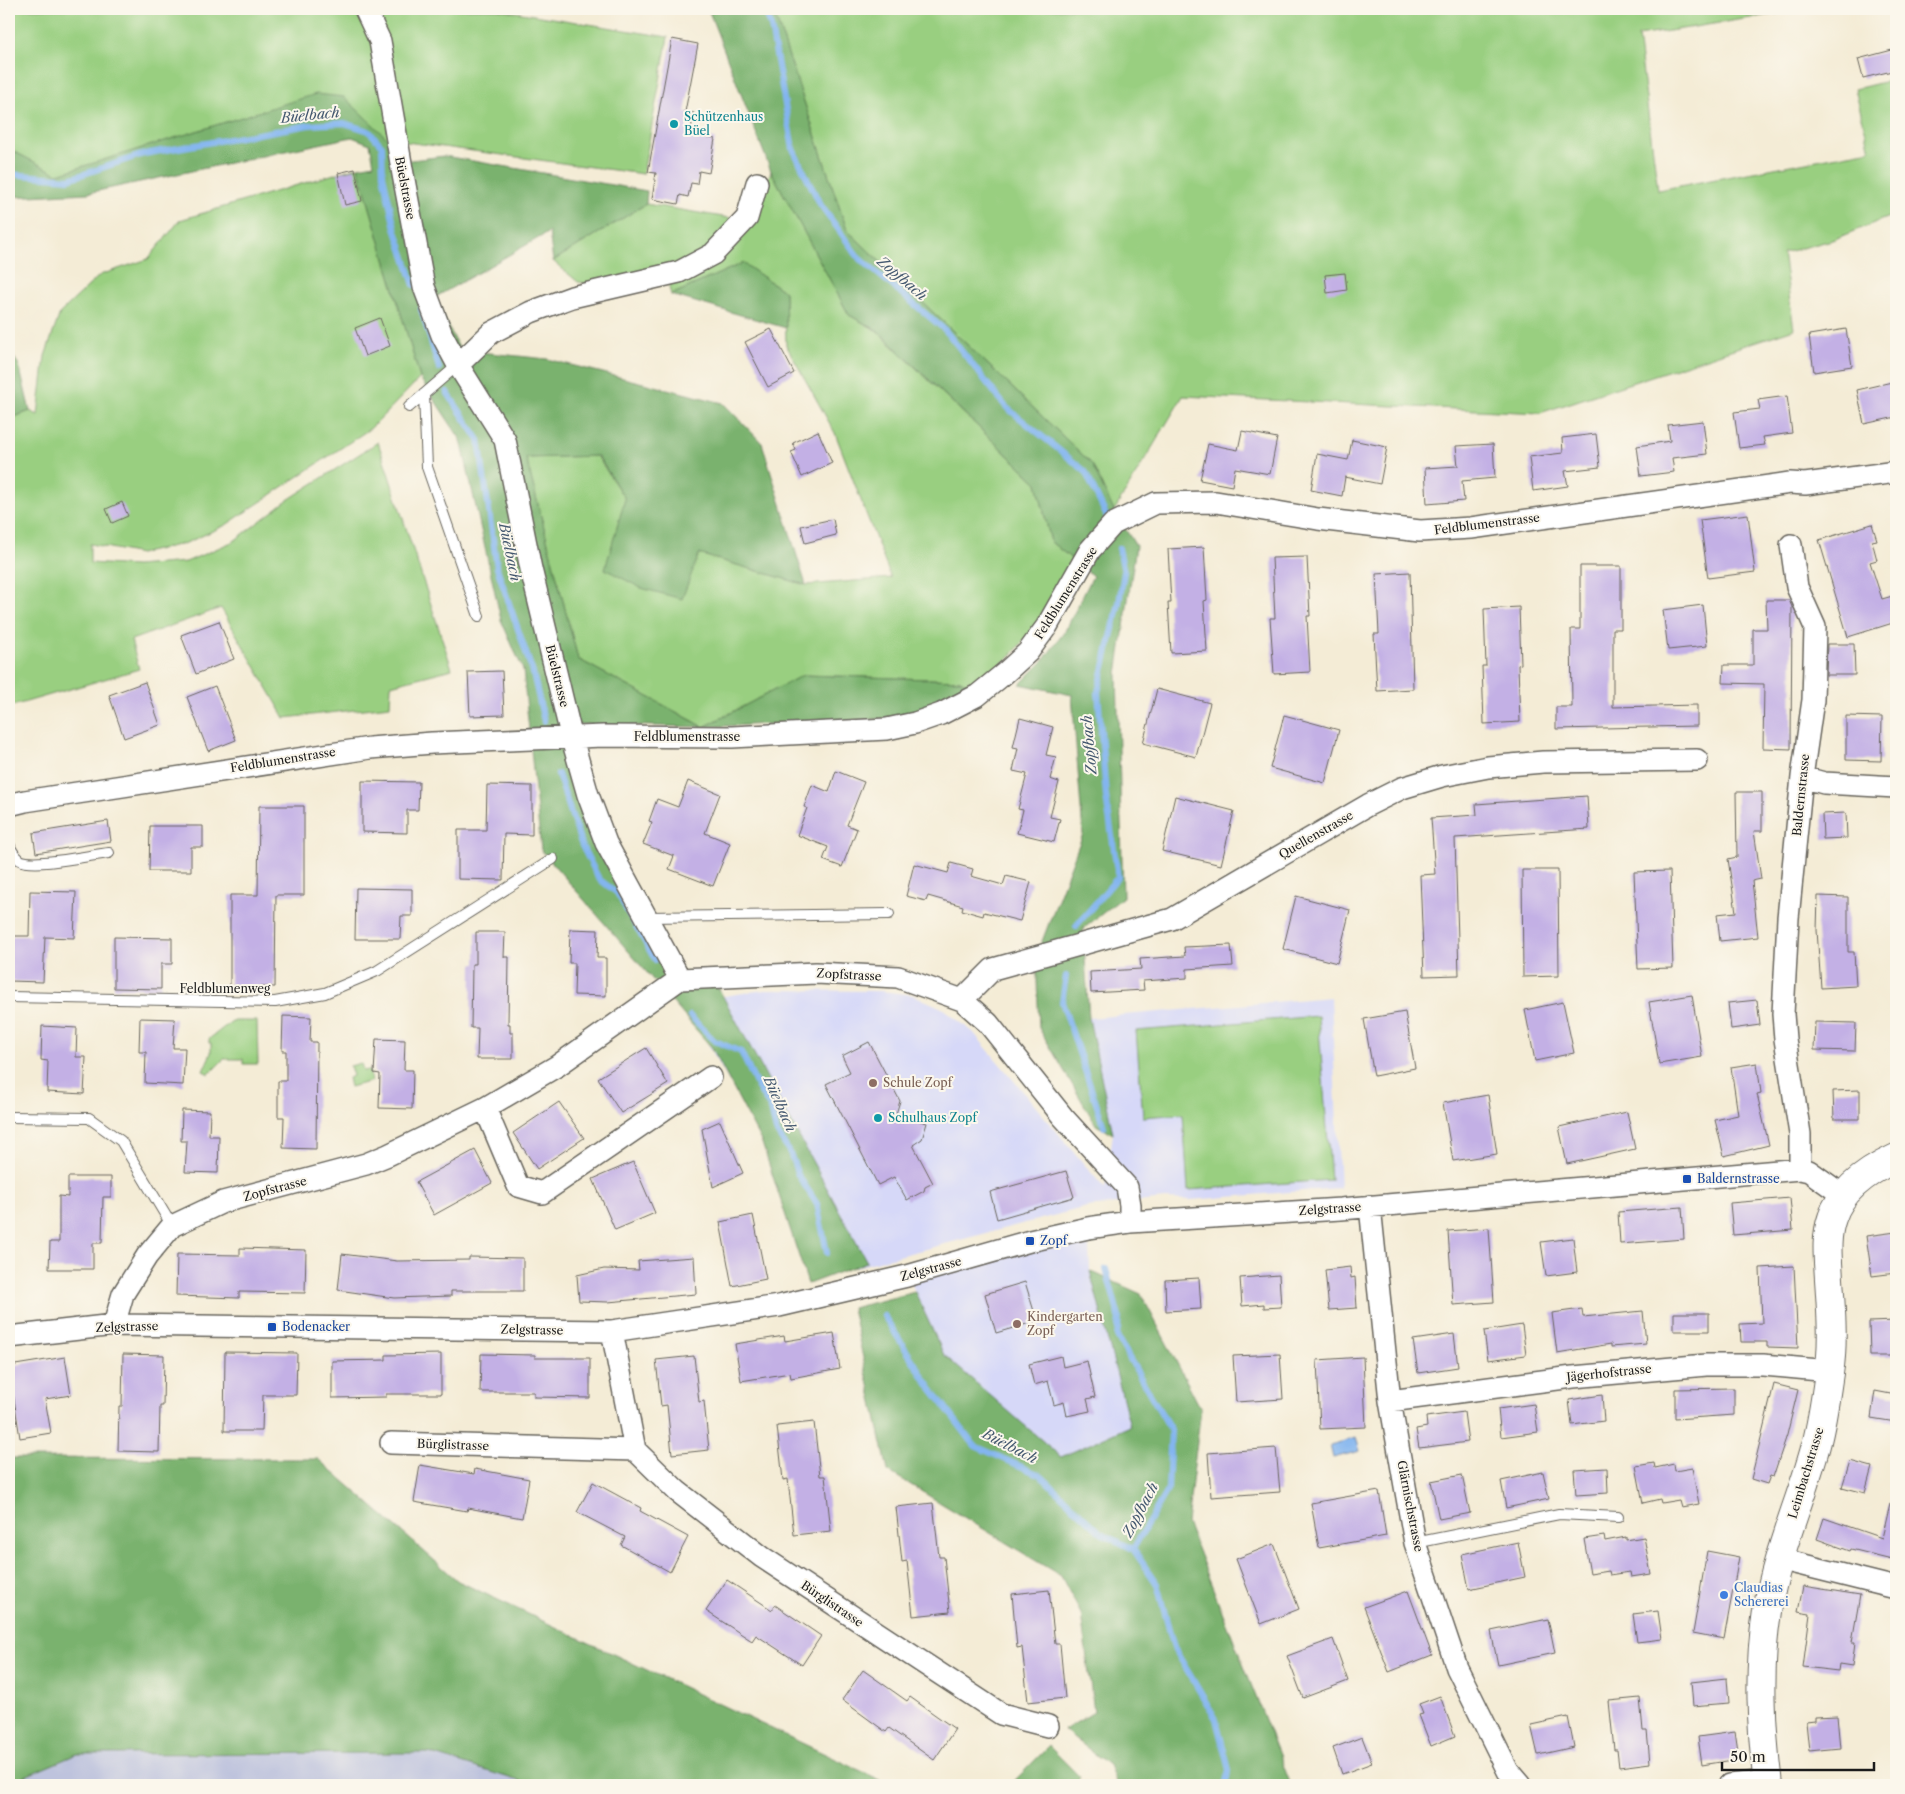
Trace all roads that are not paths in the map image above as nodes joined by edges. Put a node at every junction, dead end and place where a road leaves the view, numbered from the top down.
1 (365, 9) edge
2 (757, 183) dead end
3 (458, 365) junction
4 (424, 394) junction
5 (409, 407) dead end
6 (1896, 455) edge
7 (1889, 473) edge
8 (1791, 544) dead end
9 (479, 616) dead end
10 (572, 739) junction
11 (1697, 760) dead end
12 (1802, 777) junction
13 (1896, 787) edge
14 (9, 805) edge
15 (9, 844) edge
16 (109, 853) dead end
17 (553, 859) dead end
18 (889, 914) dead end
19 (646, 917) junction
20 (680, 979) junction
21 (9, 997) edge
22 (962, 1000) junction
23 (711, 1077) dead end
24 (485, 1108) junction
25 (9, 1117) edge
26 (1896, 1158) edge
27 (1800, 1169) junction
28 (1844, 1196) junction
29 (1370, 1206) junction
30 (1130, 1222) junction
31 (172, 1226) junction
32 (114, 1325) junction
33 (612, 1331) junction
34 (9, 1338) edge
35 (1830, 1370) junction
36 (1390, 1401) junction
37 (390, 1443) dead end
38 (635, 1450) junction
39 (1618, 1517) dead end
40 (1415, 1543) junction
41 (1779, 1559) junction
42 (1896, 1588) edge
43 (1048, 1726) dead end
44 (1767, 1783) edge
45 (1520, 1785) edge
46 (1729, 1785) edge

1 - 3 street, Büelstrasse
2 - 3 street
3 - 4 lane
3 - 10 street, Büelstrasse
4 - 5 lane
4 - 9 lane
6 - 7 street
7 - 10 street, Feldblumenstrasse
8 - 12 street, Baldernstrasse
10 - 14 street, Feldblumenstrasse
10 - 19 street, Büelstrasse
11 - 22 street, Quellenstrasse
12 - 13 street
12 - 27 street, Baldernstrasse
15 - 16 lane
17 - 21 lane, Feldblumenweg
18 - 19 lane
19 - 20 street, Büelstrasse
20 - 22 street, Zopfstrasse
20 - 24 street, Zopfstrasse
22 - 30 street, Zopfstrasse
23 - 24 street
24 - 31 street, Zopfstrasse
25 - 31 lane
26 - 28 street, Leimbachstrasse
27 - 28 street
27 - 29 street, Zelgstrasse
28 - 35 street, Leimbachstrasse
29 - 30 street, Zelgstrasse
29 - 36 street, Glärnischstrasse
30 - 33 street, Zelgstrasse
31 - 32 street, Zopfstrasse
32 - 33 street, Zelgstrasse
32 - 34 street, Zelgstrasse
33 - 38 street
35 - 36 street, Jägerhofstrasse
35 - 41 street, Leimbachstrasse
36 - 40 street, Glärnischstrasse
37 - 38 street, Bürglistrasse
38 - 43 street, Bürglistrasse
39 - 40 lane
40 - 45 street, Glärnischstrasse
41 - 42 street
41 - 44 street, Leimbachstrasse
44 - 46 street

